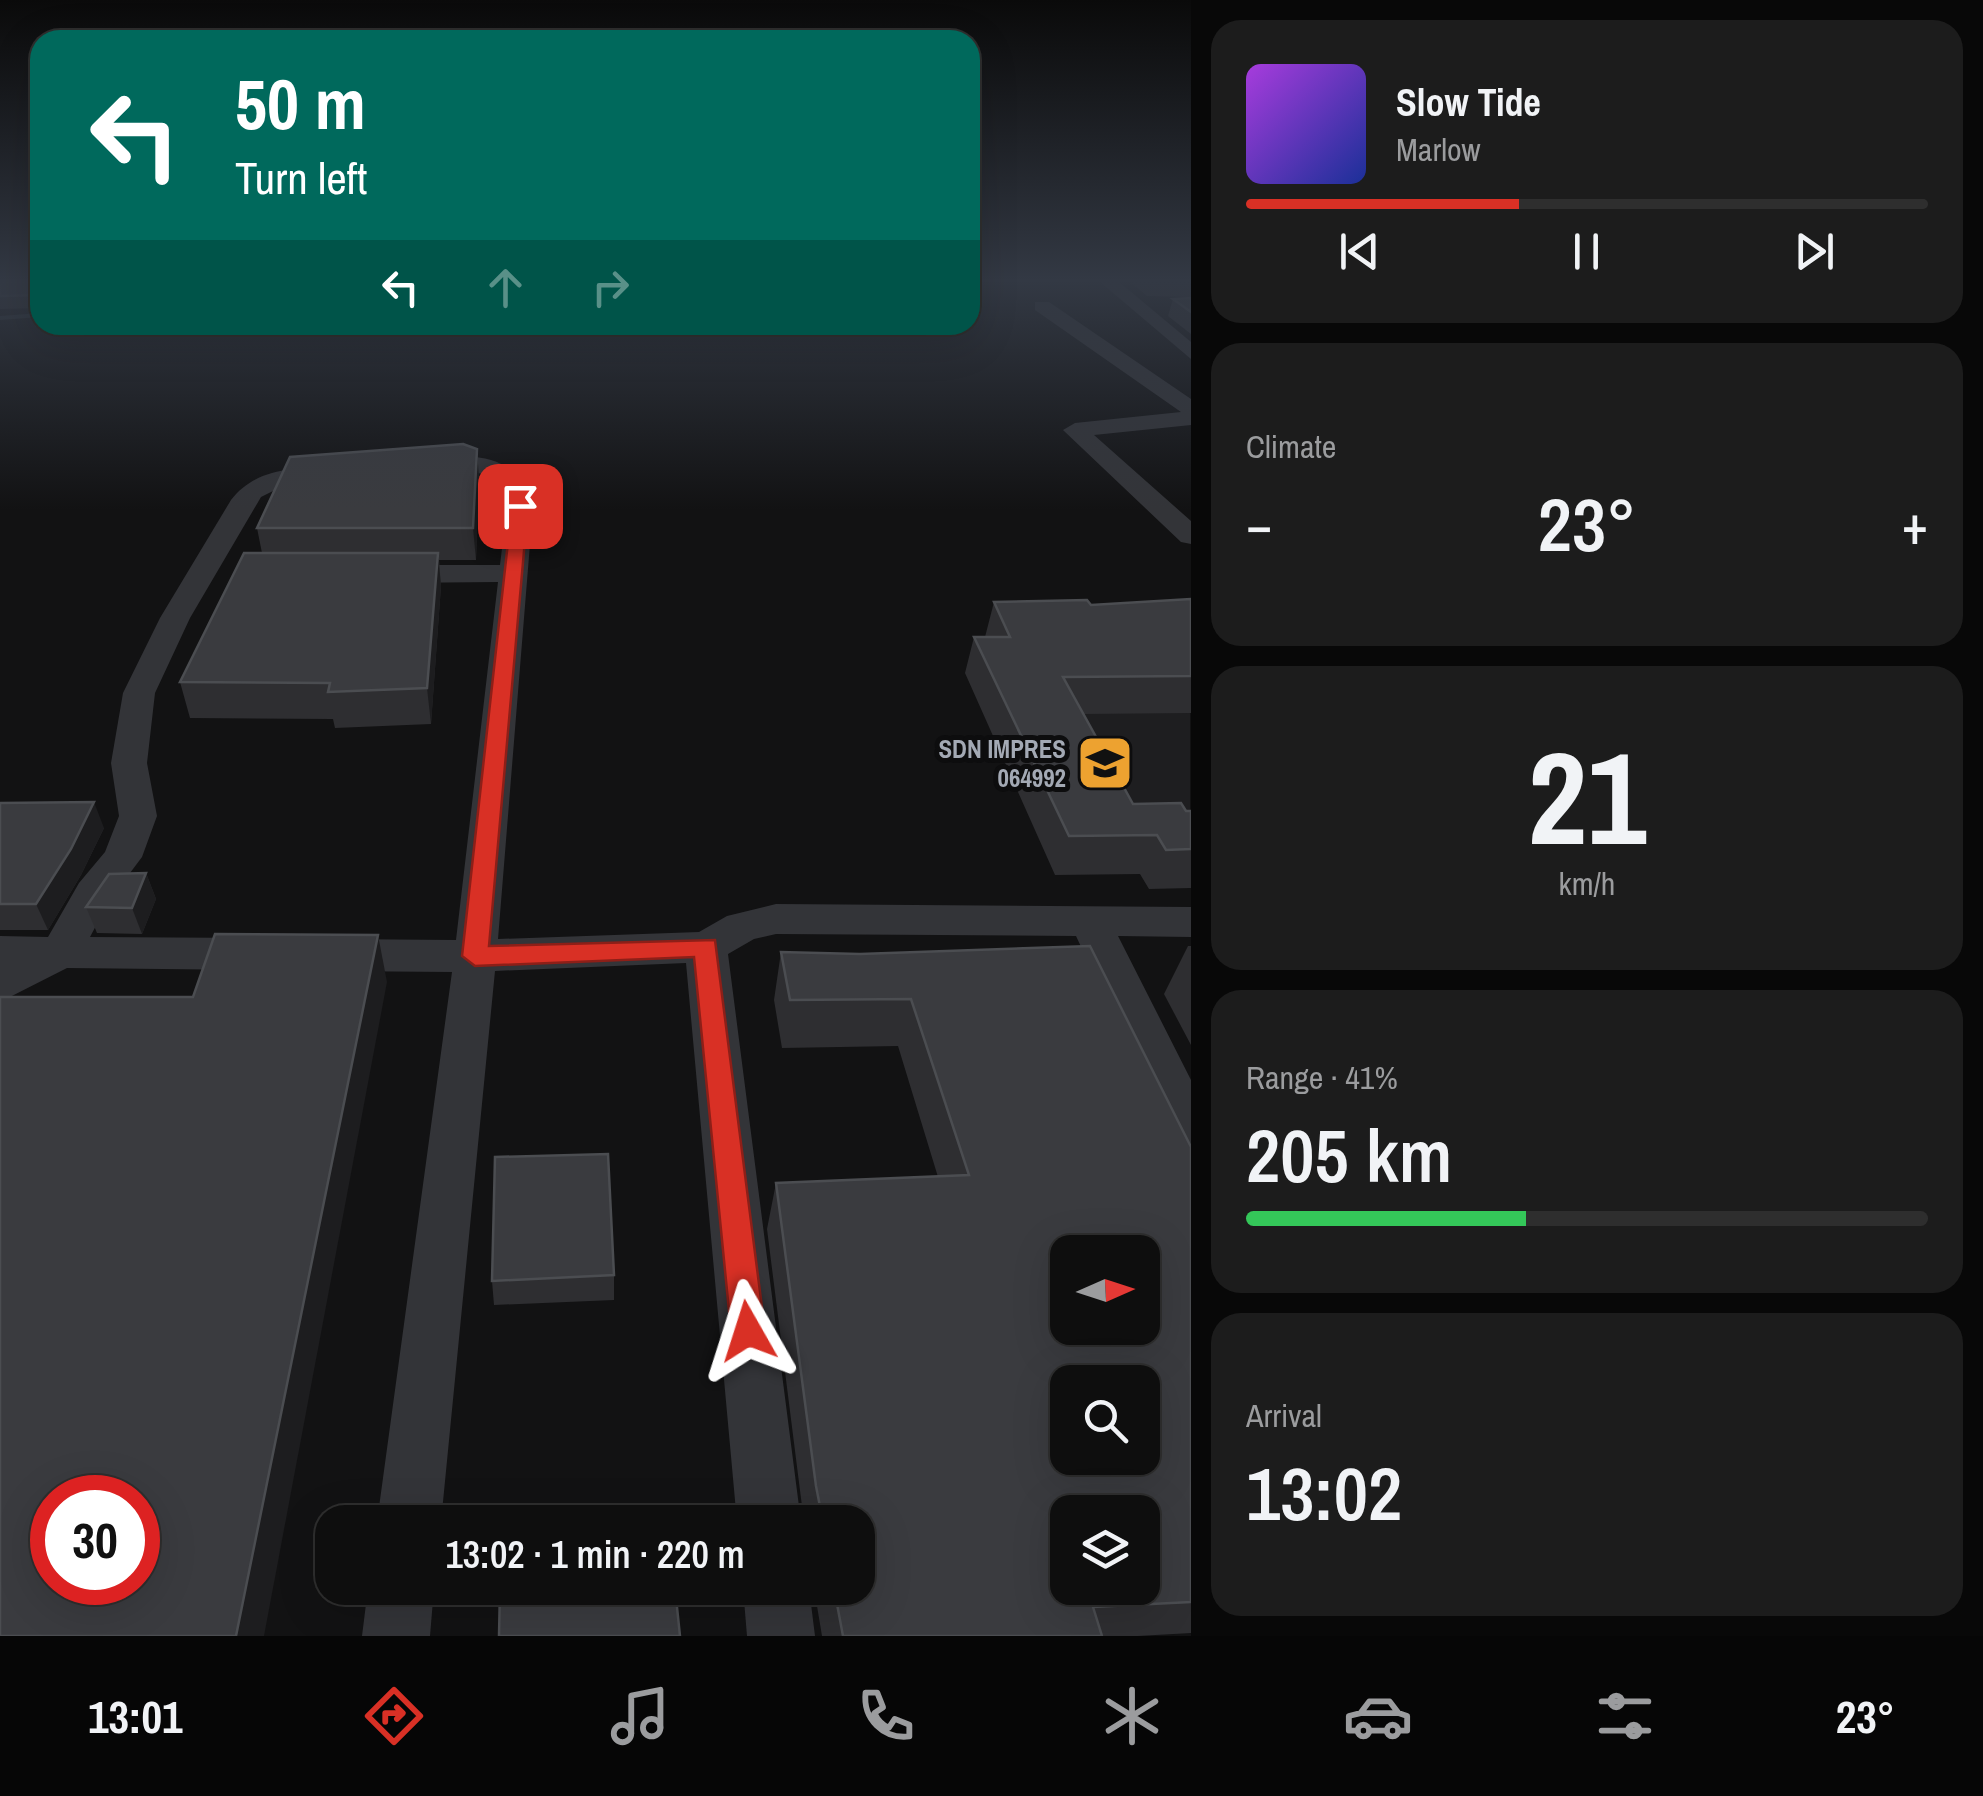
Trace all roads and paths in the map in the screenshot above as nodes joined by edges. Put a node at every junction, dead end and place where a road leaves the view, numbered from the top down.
1 (1116, 357) edge
2 (1190, 409) edge
3 (1190, 418) edge
4 (1190, 536) edge
5 (201, 574) junction
6 (240, 574) edge
7 (358, 574) edge
8 (513, 574) junction
9 (1190, 922) edge
10 (1091, 923) junction
11 (706, 947) junction
12 (0, 952) edge
13 (60, 953) junction
14 (475, 956) junction
15 (0, 984) edge
16 (1190, 1131) edge
17 (411, 1505) edge
18 (767, 1505) edge
19 (400, 1605) edge
20 (778, 1605) edge
21 (396, 1636) edge
22 (782, 1636) edge

1 - 2 street
3 - 4 street
5 - 6 street
5 - 8 street
5 - 13 street
7 - 8 street
8 - 14 street
9 - 10 street
10 - 11 street
10 - 16 street
11 - 14 street
11 - 18 street
12 - 13 street
13 - 14 street
13 - 15 street
14 - 17 street
19 - 21 street
20 - 22 street

